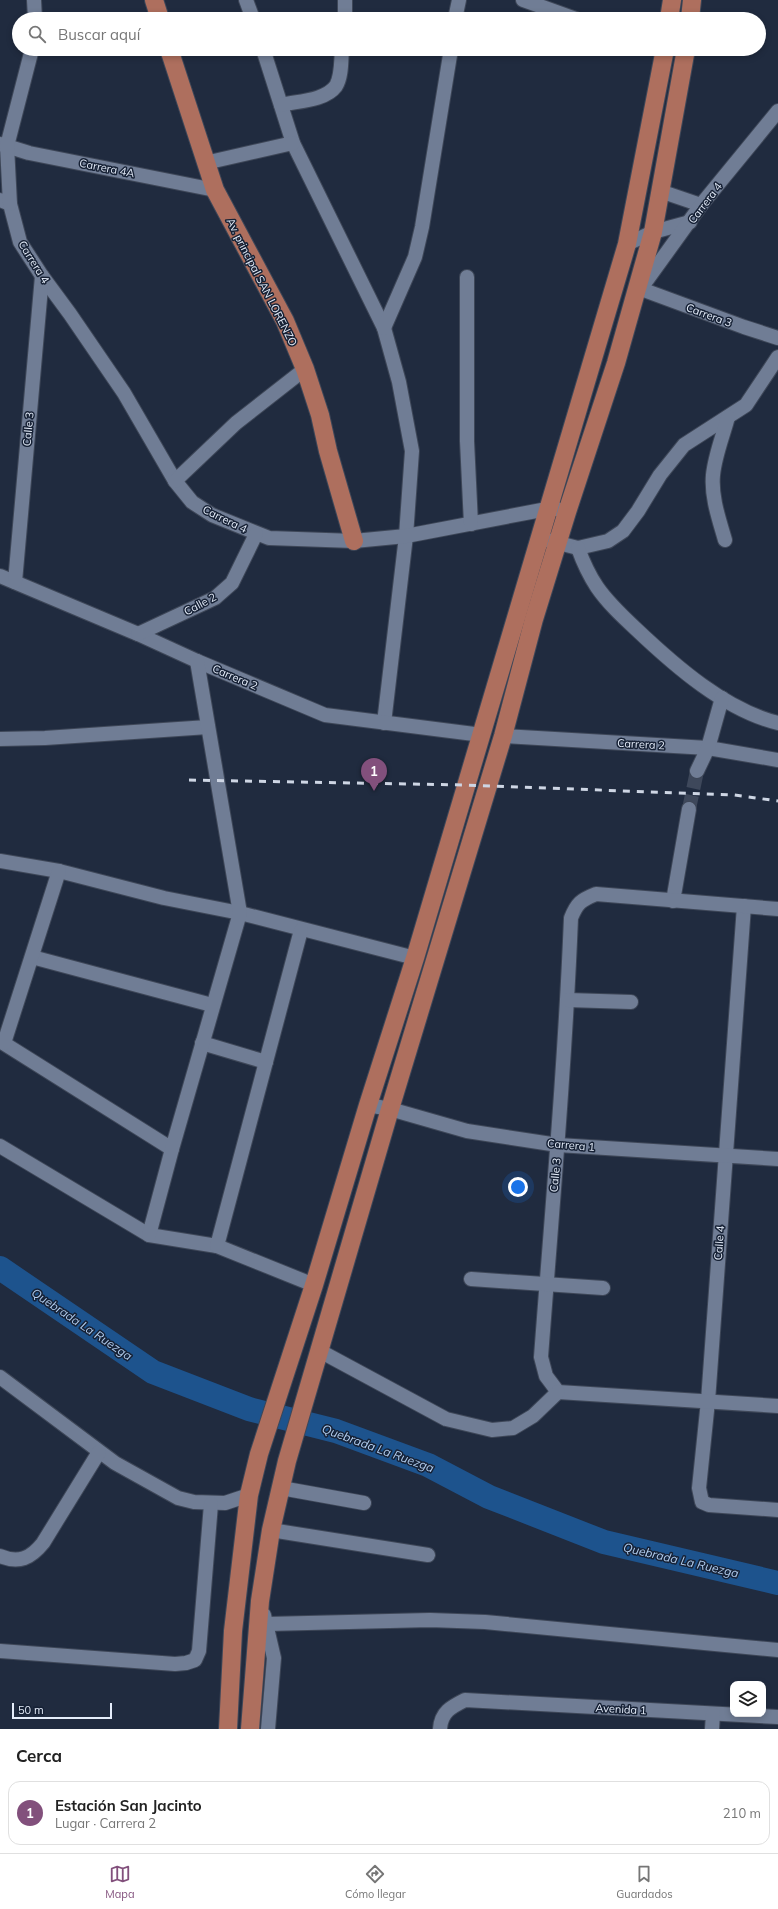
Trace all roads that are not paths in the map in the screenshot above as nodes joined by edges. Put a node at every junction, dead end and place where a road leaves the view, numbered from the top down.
1 (34, 0) edge
2 (154, 0) edge
3 (246, 0) edge
4 (345, 0) edge
5 (458, 0) edge
6 (523, 0) edge
7 (672, 0) edge
8 (692, 0) edge
9 (35, 12) edge
10 (158, 12) edge
11 (250, 12) edge
12 (345, 12) edge
13 (457, 12) edge
14 (556, 12) edge
15 (670, 12) edge
16 (691, 12) edge
17 (30, 56) edge
18 (171, 56) edge
19 (264, 56) edge
20 (341, 56) edge
21 (450, 56) edge
22 (664, 56) edge
23 (685, 56) edge
24 (281, 105) junction
25 (778, 111) edge
26 (293, 143) junction
27 (4, 145) edge
28 (205, 163) junction
29 (215, 190) junction
30 (660, 191) junction
31 (5, 202) edge
32 (701, 205) junction
33 (690, 222) junction
34 (653, 232) junction
35 (627, 244) junction
36 (42, 276) junction
37 (467, 277) dead end
38 (638, 293) junction
39 (384, 328) junction
40 (778, 338) edge
41 (778, 357) edge
42 (305, 368) junction
43 (728, 417) junction
44 (175, 481) junction
45 (547, 509) junction
46 (568, 509) junction
47 (471, 524) junction
48 (256, 534) junction
49 (406, 536) junction
50 (539, 538) junction
51 (354, 540) junction
52 (725, 540) dead end
53 (557, 543) junction
54 (578, 548) junction
55 (5, 580) edge
56 (138, 634) junction
57 (197, 661) junction
58 (722, 698) junction
59 (384, 723) junction
60 (778, 723) edge
61 (208, 727) junction
62 (482, 735) junction
63 (503, 736) junction
64 (0, 739) edge
65 (708, 748) junction
66 (778, 760) edge
67 (698, 771) tunnel mouth
68 (689, 809) tunnel mouth
69 (0, 861) edge
70 (59, 871) junction
71 (673, 901) junction
72 (744, 906) junction
73 (778, 909) edge
74 (240, 913) junction
75 (301, 930) junction
76 (32, 957) junction
77 (415, 958) junction
78 (568, 1000) junction
79 (631, 1002) dead end
80 (212, 1005) junction
81 (2, 1042) edge
82 (202, 1043) junction
83 (266, 1062) junction
84 (368, 1105) junction
85 (390, 1109) junction
86 (558, 1145) junction
87 (0, 1146) edge
88 (172, 1149) junction
89 (725, 1155) junction
90 (778, 1159) edge
91 (149, 1235) junction
92 (217, 1246) junction
93 (471, 1279) dead end
94 (547, 1284) junction
95 (314, 1285) junction
96 (603, 1288) dead end
97 (318, 1350) junction
98 (2, 1381) edge
99 (558, 1392) junction
100 (708, 1401) junction
101 (778, 1406) edge
102 (99, 1452) junction
103 (280, 1488) junction
104 (249, 1495) junction
105 (364, 1503) dead end
106 (211, 1504) junction
107 (778, 1510) edge
108 (271, 1530) junction
109 (428, 1555) dead end
110 (0, 1556) edge
111 (260, 1601) junction
112 (267, 1624) junction
113 (778, 1650) edge
114 (0, 1651) edge
115 (713, 1714) junction
116 (778, 1717) edge
117 (228, 1729) edge
118 (250, 1729) edge
119 (268, 1729) edge
120 (440, 1729) edge
121 (712, 1729) edge

1 - 9 street
2 - 10 main road
3 - 11 street
4 - 12 street
5 - 13 street
6 - 14 street
7 - 15 main road
8 - 16 main road
17 - 27 street, Carrera 4
18 - 28 main road, Av. principal SAN LORENZO
19 - 24 street
20 - 24 street
21 - 39 street
22 - 35 main road
23 - 30 main road
24 - 26 street
25 - 32 street, Carrera 4
26 - 28 street
26 - 39 street
27 - 29 street, Carrera 4A
27 - 31 street, Carrera 4
28 - 29 main road, Av. principal SAN LORENZO
29 - 42 main road, Av. principal SAN LORENZO
30 - 32 street
30 - 34 main road
31 - 36 street, Carrera 4
32 - 33 street, Carrera 4
33 - 34 street
33 - 38 street, Carrera 4
34 - 35 street
34 - 38 main road
35 - 45 main road
36 - 44 street, Carrera 4
36 - 55 street, Calle 3
37 - 47 street
38 - 40 street, Carrera 3
38 - 46 main road
39 - 49 street
41 - 43 street
42 - 44 street
42 - 51 main road, Av. principal SAN LORENZO
43 - 52 street
43 - 54 street
44 - 48 street, Carrera 4
45 - 46 street, Carrera 4
45 - 47 street, Carrera 4
45 - 50 main road
46 - 53 main road
47 - 49 street, Carrera 4
48 - 51 street, Carrera 4
48 - 56 street, Calle 2
49 - 51 street, Carrera 4
49 - 59 street
50 - 53 street
50 - 62 main road
53 - 54 street
53 - 63 main road
54 - 58 street
55 - 56 street, Carrera 2
56 - 57 street, Carrera 2
57 - 59 street, Carrera 2
57 - 61 street
58 - 60 street
58 - 65 street
59 - 62 street, Carrera 2
61 - 64 street
61 - 74 street
62 - 77 main road
63 - 65 street, Carrera 2
63 - 85 main road
65 - 66 street, Carrera 2
65 - 67 street
68 - 71 street
69 - 70 street
70 - 74 street
70 - 76 street
71 - 72 street, Calle 3
71 - 78 street, Calle 3
72 - 73 street, Calle 3
72 - 89 street, Calle 4
74 - 75 street
74 - 80 street
75 - 77 street
75 - 83 street
76 - 80 street
76 - 81 street
77 - 84 main road
78 - 79 street
78 - 86 street, Calle 3
80 - 82 street
81 - 88 street
82 - 83 street
82 - 88 street
83 - 92 street
84 - 85 street, Carrera 1
84 - 95 main road
85 - 86 street, Carrera 1
85 - 97 main road
86 - 89 street, Carrera 1
86 - 94 street, Calle 3
87 - 91 street
88 - 91 street
89 - 90 street, Carrera 1
89 - 100 street, Calle 4
91 - 92 street
92 - 95 street
93 - 94 street
94 - 96 street
94 - 99 street, Calle 3
95 - 104 main road
97 - 99 street
97 - 103 main road
98 - 102 street
99 - 100 street
100 - 101 street
100 - 107 street, Calle 4
102 - 106 street
102 - 110 street
103 - 105 street
103 - 108 main road
104 - 106 street
104 - 117 main road
106 - 114 street
108 - 109 street
108 - 111 main road
111 - 112 street
111 - 118 main road
112 - 113 street
112 - 119 street
115 - 116 street, Avenida 1
115 - 120 street, Avenida 1
115 - 121 street

